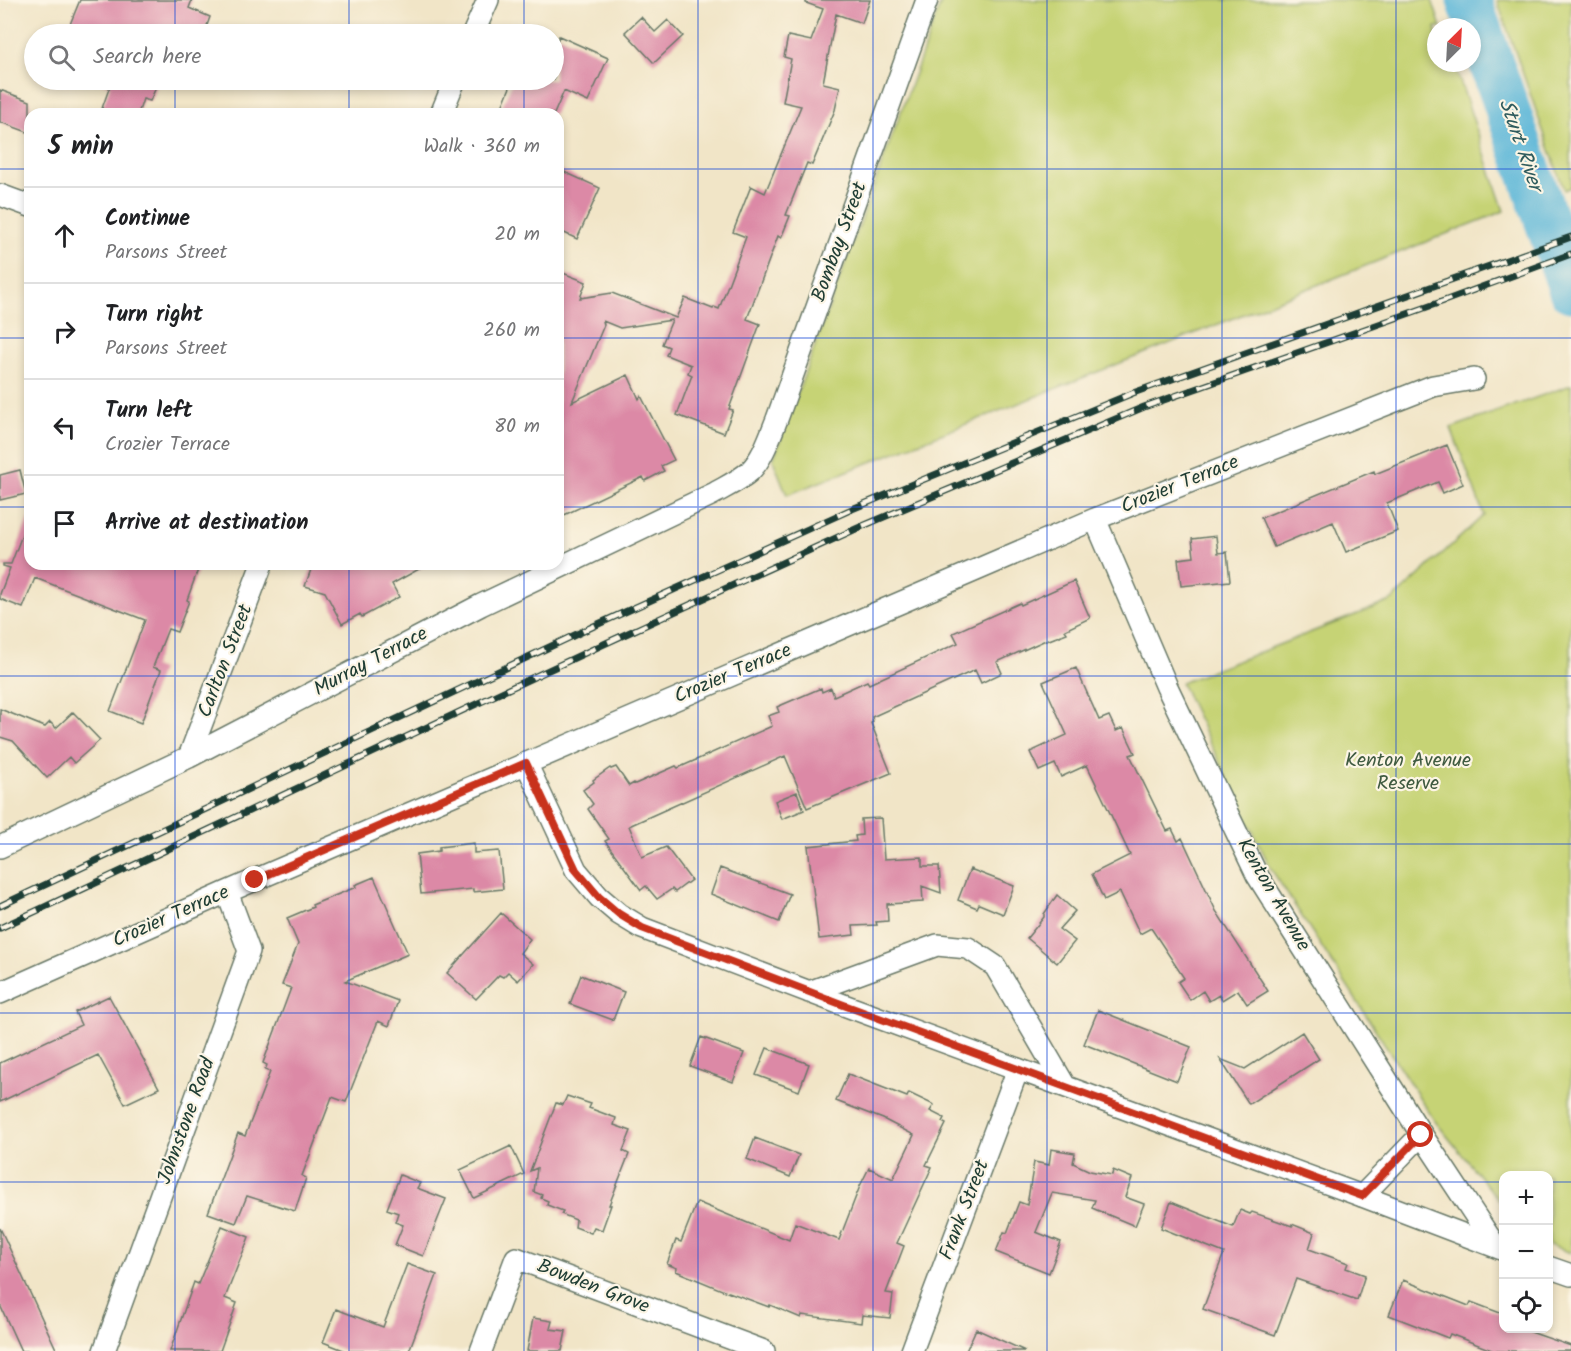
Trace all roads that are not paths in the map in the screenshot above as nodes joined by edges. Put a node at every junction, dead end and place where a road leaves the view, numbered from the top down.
1 (488, 0) edge
2 (927, 0) edge
3 (478, 24) edge
4 (451, 90) edge
5 (443, 108) edge
6 (0, 195) edge
7 (24, 204) edge
8 (1474, 379) dead end
9 (741, 478) joint
10 (1095, 519) junction
11 (564, 565) edge
12 (260, 570) edge
13 (554, 570) edge
14 (189, 757) junction
15 (526, 763) junction
16 (0, 847) edge
17 (227, 892) junction
18 (809, 992) junction
19 (0, 993) edge
20 (1018, 1069) junction
21 (1065, 1086) junction
22 (1421, 1135) junction
23 (1362, 1196) junction
24 (1499, 1247) edge
25 (1499, 1248) edge
26 (1553, 1269) edge
27 (1571, 1275) edge
28 (104, 1351) edge
29 (481, 1351) edge
30 (764, 1351) edge
31 (912, 1351) edge

1 - 3 street
2 - 9 street, Bombay Street
4 - 5 street
6 - 7 street
8 - 10 street, Crozier Terrace
9 - 11 street, Murray Terrace
10 - 15 street, Crozier Terrace
10 - 22 street, Kenton Avenue
12 - 14 street, Carlton Street
13 - 14 street, Murray Terrace
14 - 16 street, Murray Terrace
15 - 17 street, Crozier Terrace
15 - 18 street
17 - 19 street, Crozier Terrace
17 - 28 street, Johnstone Road
18 - 20 street
18 - 21 street
20 - 21 street
20 - 31 street, Frank Street
21 - 23 street
22 - 23 street
22 - 24 street, Kenton Avenue
23 - 25 street
26 - 27 street
29 - 30 street, Bowden Grove

